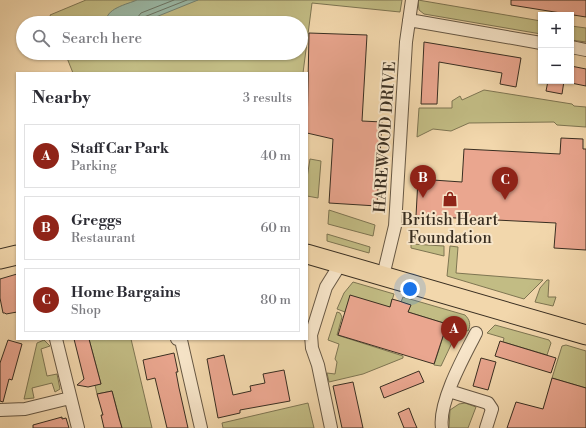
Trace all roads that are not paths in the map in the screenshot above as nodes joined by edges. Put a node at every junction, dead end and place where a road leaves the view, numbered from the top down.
1 (412, 0) edge
2 (409, 20) junction
3 (538, 42) edge
4 (574, 48) edge
5 (586, 50) edge
6 (308, 254) edge
7 (16, 255) edge
8 (0, 259) edge
9 (340, 263) junction
10 (383, 276) junction
11 (476, 333) dead end
12 (586, 335) edge
13 (56, 340) edge
14 (181, 340) edge
15 (449, 391) junction
16 (70, 398) junction
17 (0, 410) edge
18 (78, 428) edge
19 (201, 428) edge
20 (331, 428) edge
21 (442, 428) edge
22 (486, 428) edge

1 - 2 street, HAREWOOD DRIVE
2 - 3 street
2 - 10 street, HAREWOOD DRIVE
4 - 5 street
6 - 9 main road
7 - 8 main road
9 - 10 main road
9 - 20 street
10 - 12 main road
11 - 15 street
13 - 16 street
14 - 19 street
15 - 21 street
15 - 22 street
16 - 17 street
16 - 18 street

